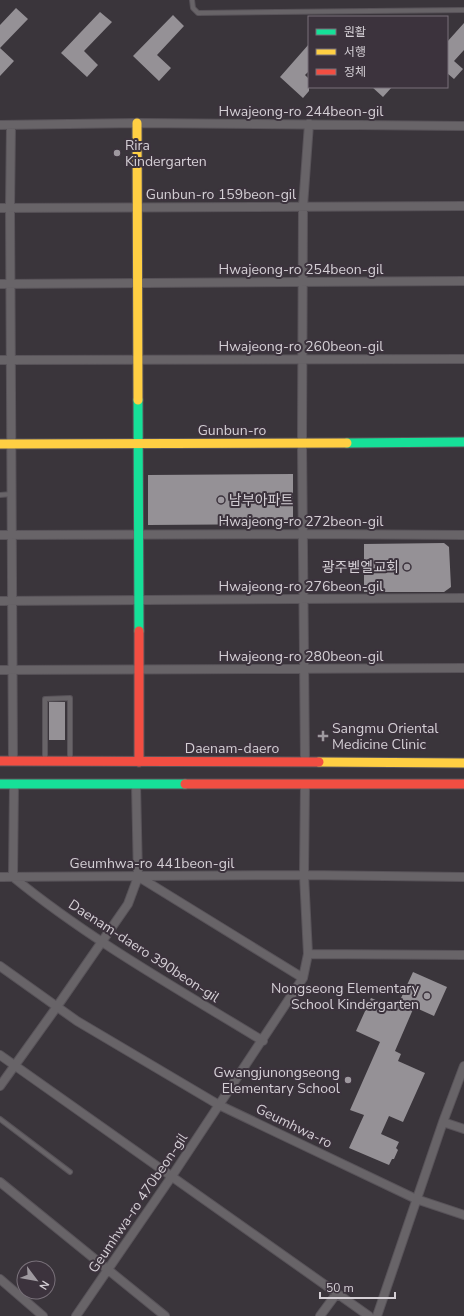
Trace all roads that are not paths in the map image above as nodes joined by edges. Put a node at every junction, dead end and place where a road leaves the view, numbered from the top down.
1 (192, 0) edge
2 (464, 10) edge
3 (137, 124) junction
4 (309, 124) junction
5 (0, 125) edge
6 (11, 125) junction
7 (464, 126) edge
8 (304, 206) junction
9 (464, 206) edge
10 (138, 207) junction
11 (0, 208) edge
12 (10, 208) junction
13 (464, 280) edge
14 (303, 282) junction
15 (138, 283) junction
16 (0, 284) edge
17 (10, 284) junction
18 (303, 359) junction
19 (464, 359) edge
20 (0, 360) edge
21 (11, 360) junction
22 (137, 360) junction
23 (464, 442) edge
24 (0, 444) edge
25 (12, 444) junction
26 (302, 444) junction
27 (137, 445) junction
28 (0, 494) edge
29 (12, 494) junction
30 (137, 534) junction
31 (303, 534) junction
32 (0, 535) edge
33 (12, 535) junction
34 (464, 535) edge
35 (464, 598) edge
36 (304, 599) junction
37 (138, 600) junction
38 (0, 601) edge
39 (12, 601) junction
40 (464, 668) edge
41 (138, 669) junction
42 (304, 669) junction
43 (0, 670) edge
44 (12, 670) junction
45 (0, 761) edge
46 (13, 761) junction
47 (45, 761) junction
48 (70, 762) junction
49 (138, 762) junction
50 (305, 762) junction
51 (464, 762) edge
52 (0, 784) edge
53 (14, 784) junction
54 (136, 784) junction
55 (305, 784) junction
56 (464, 784) edge
57 (304, 875) junction
58 (0, 877) edge
59 (13, 877) junction
60 (138, 877) junction
61 (464, 877) edge
62 (101, 942) junction
63 (308, 954) junction
64 (464, 954) edge
65 (0, 966) edge
66 (303, 978) junction
67 (56, 1008) junction
68 (263, 1041) junction
69 (0, 1055) edge
70 (14, 1064) junction
71 (464, 1066) edge
72 (0, 1086) edge
73 (220, 1104) junction
74 (0, 1119) edge
75 (443, 1122) junction
76 (464, 1129) edge
77 (70, 1172) dead end
78 (172, 1176) junction
79 (0, 1182) edge
80 (416, 1199) junction
81 (464, 1215) edge
82 (108, 1270) junction
83 (0, 1279) edge
84 (337, 1292) junction
85 (43, 1316) edge
86 (76, 1316) edge
87 (165, 1316) edge
88 (320, 1316) edge
89 (369, 1316) edge
90 (377, 1316) edge

1 - 2 lane
3 - 4 street, Hwajeong-ro 244beon-gil
3 - 6 street, Hwajeong-ro 244beon-gil
3 - 10 street
4 - 7 street, Hwajeong-ro 244beon-gil
4 - 8 street, Gunbun-ro 159beon-gil
5 - 6 street, Hwajeong-ro 244beon-gil
6 - 12 street
8 - 9 street
8 - 10 street, Gunbun-ro 159beon-gil
8 - 14 street, Gunbun-ro 159beon-gil
10 - 12 street, Gunbun-ro 159beon-gil
10 - 15 street
11 - 12 street, Gunbun-ro 159beon-gil
12 - 17 street
13 - 14 street, Hwajeong-ro 254beon-gil
14 - 15 street, Hwajeong-ro 254beon-gil
14 - 18 street, Gunbun-ro 159beon-gil
15 - 17 street, Hwajeong-ro 254beon-gil
15 - 22 street
16 - 17 street, Hwajeong-ro 254beon-gil
17 - 21 street
18 - 19 street, Hwajeong-ro 260beon-gil
18 - 22 street, Hwajeong-ro 260beon-gil
18 - 26 street, Gunbun-ro 159beon-gil
20 - 21 street, Hwajeong-ro 260beon-gil
21 - 22 street, Hwajeong-ro 260beon-gil
21 - 25 street
22 - 27 street
23 - 26 street, Gunbun-ro
24 - 25 street, Gunbun-ro
25 - 27 street, Gunbun-ro
25 - 29 street
26 - 27 street, Gunbun-ro
26 - 31 street, Gunbun-ro 159beon-gil
27 - 30 street
28 - 29 lane
29 - 33 street
30 - 31 street, Hwajeong-ro 272beon-gil
30 - 33 street, Hwajeong-ro 272beon-gil
30 - 37 street
31 - 34 street, Hwajeong-ro 272beon-gil
31 - 36 street, Gunbun-ro 159beon-gil
32 - 33 street, Hwajeong-ro 272beon-gil
33 - 39 street
35 - 36 street, Hwajeong-ro 276beon-gil
36 - 37 street, Hwajeong-ro 276beon-gil
36 - 42 street, Gunbun-ro 159beon-gil
37 - 39 street, Hwajeong-ro 276beon-gil
37 - 41 street
38 - 39 street, Hwajeong-ro 276beon-gil
39 - 44 street
40 - 42 street, Hwajeong-ro 280beon-gil
41 - 42 street, Hwajeong-ro 280beon-gil
41 - 44 street, Hwajeong-ro 280beon-gil
41 - 49 street
42 - 50 street, Gunbun-ro 159beon-gil
43 - 44 street, Hwajeong-ro 280beon-gil
44 - 46 street
45 - 46 street, Daenam-daero
46 - 47 street, Daenam-daero
47 - 48 street, Daenam-daero
47 - 48 lane
48 - 49 street, Daenam-daero
49 - 50 street, Daenam-daero
50 - 51 street, Daenam-daero
52 - 53 street
53 - 54 street
53 - 59 street
54 - 55 street
54 - 60 street
55 - 56 street
55 - 57 street
57 - 60 street, Geumhwa-ro 441beon-gil
57 - 61 street, Geumhwa-ro 441beon-gil
57 - 63 street
58 - 59 street, Geumhwa-ro 441beon-gil
59 - 60 street, Geumhwa-ro 441beon-gil
59 - 62 street, Daenam-daero 390beon-gil
60 - 62 street
60 - 66 street
62 - 67 street
62 - 68 street, Daenam-daero 390beon-gil
63 - 64 street
63 - 66 street
65 - 67 street, Geumhwa-ro
66 - 68 street, Geumhwa-ro 470beon-gil
67 - 70 street
67 - 73 street, Geumhwa-ro
68 - 73 street, Geumhwa-ro 470beon-gil
69 - 70 street
70 - 72 street
70 - 78 street
71 - 75 street
73 - 78 street, Geumhwa-ro 470beon-gil
73 - 80 street, Geumhwa-ro
74 - 77 lane
75 - 76 street
75 - 80 street
78 - 82 street, Geumhwa-ro 470beon-gil
78 - 84 street
79 - 82 street
80 - 81 street, Geumhwa-ro
80 - 90 street
82 - 86 street, Geumhwa-ro 470beon-gil
82 - 87 street
83 - 85 street
84 - 88 street
84 - 89 street

